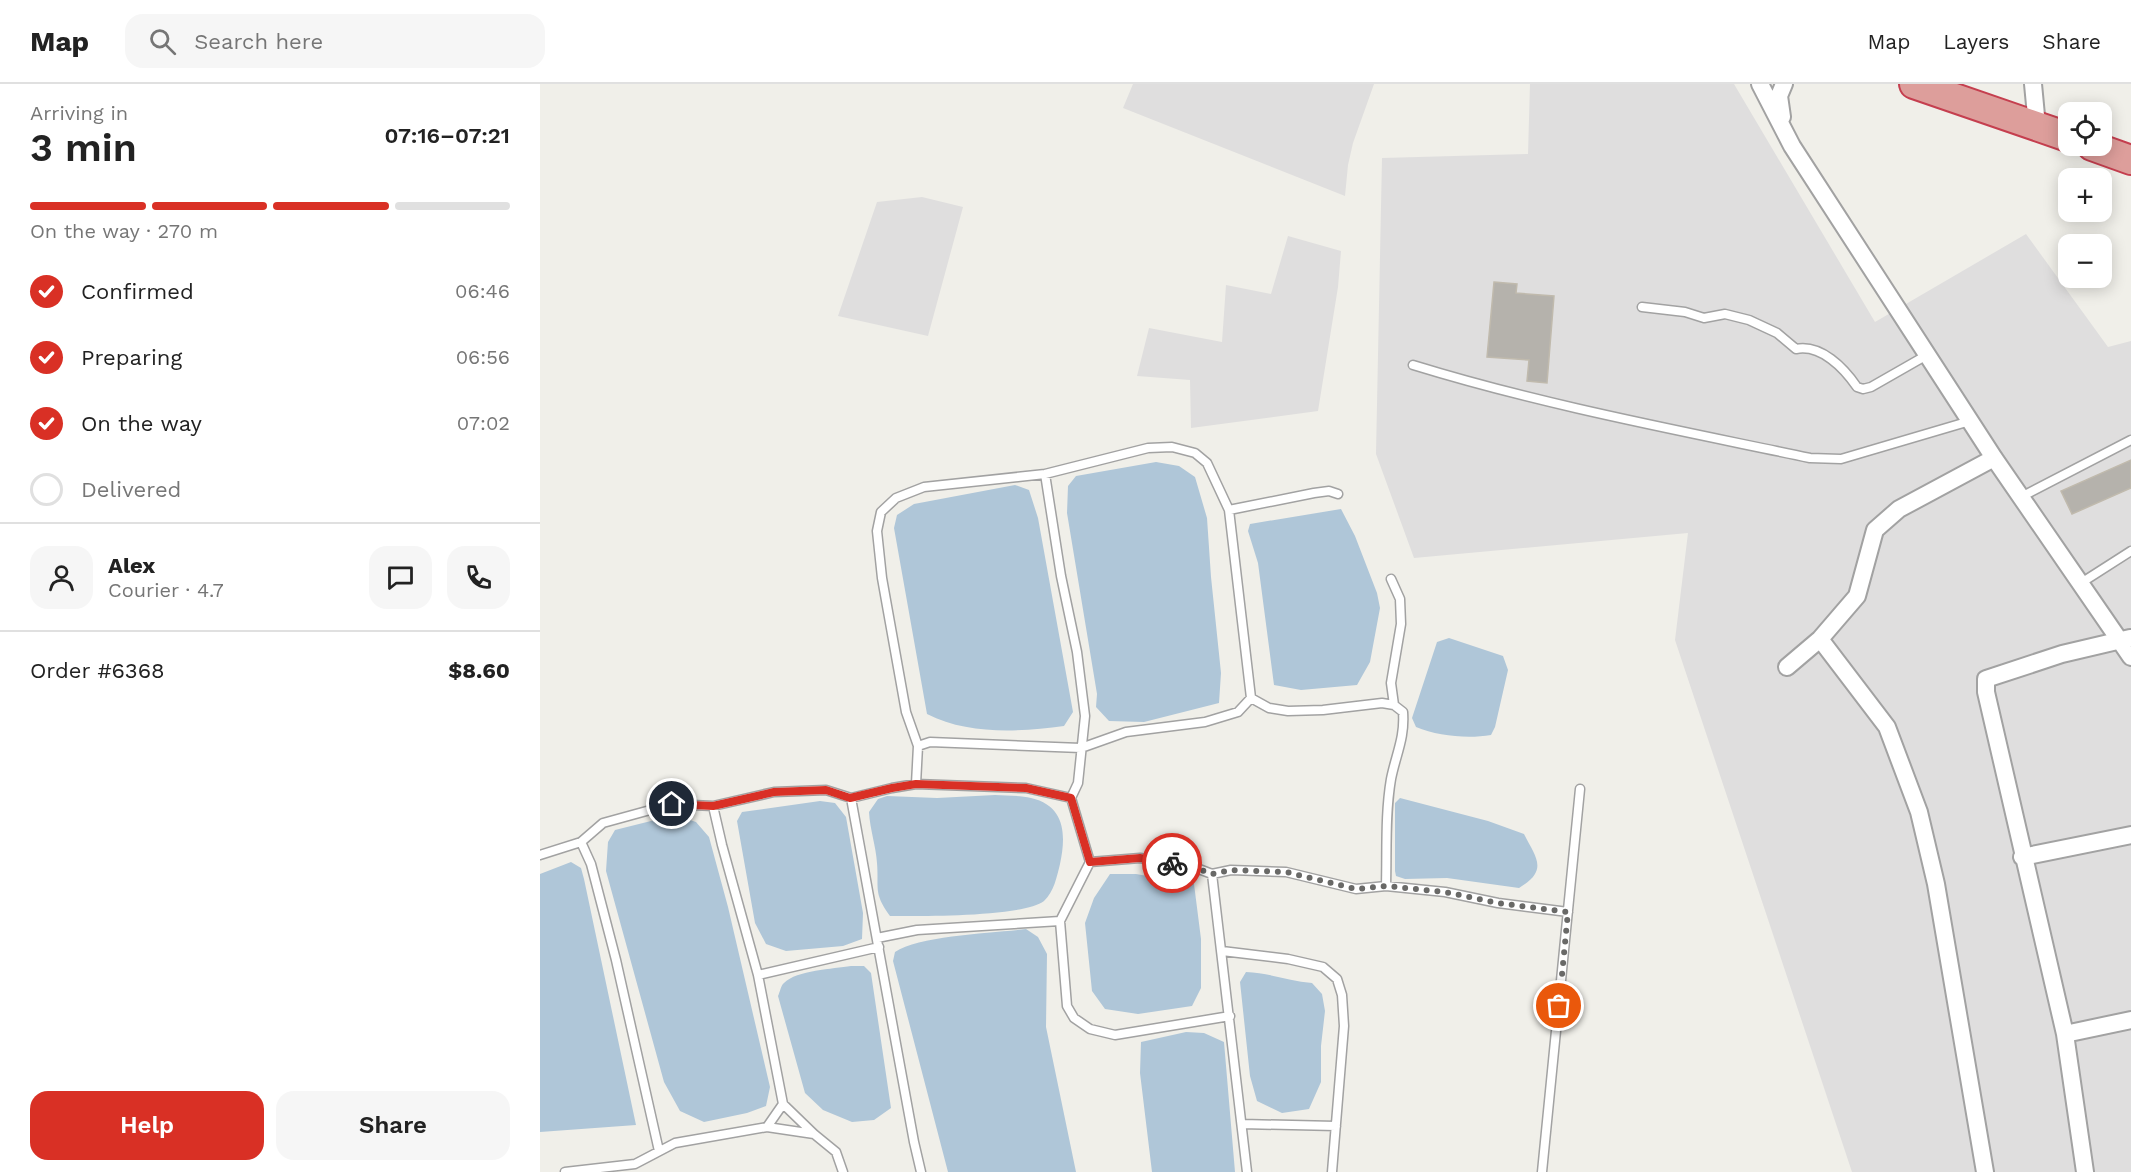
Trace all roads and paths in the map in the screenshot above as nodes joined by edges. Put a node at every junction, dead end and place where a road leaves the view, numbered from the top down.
1 (1760, 84) edge
2 (1784, 84) edge
3 (1914, 84) edge
4 (2033, 84) edge
5 (2037, 126) junction
6 (2058, 133) edge
7 (1792, 146) junction
8 (2112, 153) edge
9 (2131, 160) edge
10 (1642, 307) dead end
11 (1927, 355) junction
12 (1413, 365) dead end
13 (1970, 421) junction
14 (2131, 440) edge
15 (1994, 458) junction
16 (1045, 474) junction
17 (1338, 494) dead end
18 (2021, 497) junction
19 (1229, 510) junction
20 (2131, 551) edge
21 (1391, 579) dead end
22 (2081, 583) junction
23 (1820, 639) junction
24 (2126, 639) edge
25 (2131, 657) edge
26 (1787, 667) dead end
27 (1251, 698) junction
28 (1394, 705) junction
29 (918, 746) junction
30 (1081, 748) junction
31 (916, 784) junction
32 (1581, 789) dead end
33 (850, 798) junction
34 (1071, 798) junction
35 (713, 806) junction
36 (2131, 836) edge
37 (581, 842) junction
38 (540, 855) edge
39 (2022, 857) junction
40 (1090, 862) junction
41 (1212, 874) junction
42 (1386, 886) junction
43 (1568, 912) junction
44 (1060, 921) junction
45 (878, 942) junction
46 (1222, 951) junction
47 (758, 975) junction
48 (1230, 1016) junction
49 (2131, 1020) edge
50 (2064, 1034) junction
51 (783, 1104) junction
52 (1242, 1124) junction
53 (1336, 1126) junction
54 (766, 1127) junction
55 (814, 1134) junction
56 (659, 1151) junction
57 (636, 1168) edge
58 (565, 1172) edge
59 (843, 1172) edge
60 (921, 1172) edge
61 (1247, 1172) edge
62 (1332, 1172) edge
63 (1542, 1172) edge
64 (1985, 1172) edge
65 (2085, 1172) edge

1 - 7 street
2 - 7 street
3 - 5 highway
4 - 5 street
5 - 6 highway
7 - 11 street
8 - 9 highway
10 - 11 lane
11 - 13 street
12 - 13 lane
13 - 15 street
14 - 18 lane
15 - 18 street
15 - 23 street
16 - 19 lane
16 - 29 lane
16 - 30 lane
17 - 19 lane
18 - 22 street
19 - 27 lane
20 - 22 lane
21 - 28 lane
22 - 24 street
23 - 26 street
23 - 64 street
24 - 25 street
24 - 39 street
27 - 28 lane
27 - 30 lane
28 - 42 lane
29 - 30 lane
29 - 31 lane
30 - 34 lane
31 - 33 lane
31 - 34 lane
32 - 43 lane
33 - 35 lane
33 - 45 lane
34 - 40 lane
35 - 37 lane
35 - 47 lane
36 - 39 street
37 - 38 lane
37 - 56 lane
39 - 50 street
40 - 41 lane
40 - 44 lane
41 - 42 lane
41 - 46 lane
42 - 43 lane
43 - 63 lane
44 - 45 lane
44 - 48 lane
45 - 47 lane
45 - 60 lane
46 - 48 lane
46 - 53 lane
47 - 51 lane
48 - 52 lane
49 - 50 street
50 - 65 street
51 - 54 lane
51 - 55 lane
52 - 53 lane
52 - 61 lane
53 - 62 lane
54 - 55 lane
54 - 56 lane
55 - 59 lane
56 - 57 lane
57 - 58 lane

